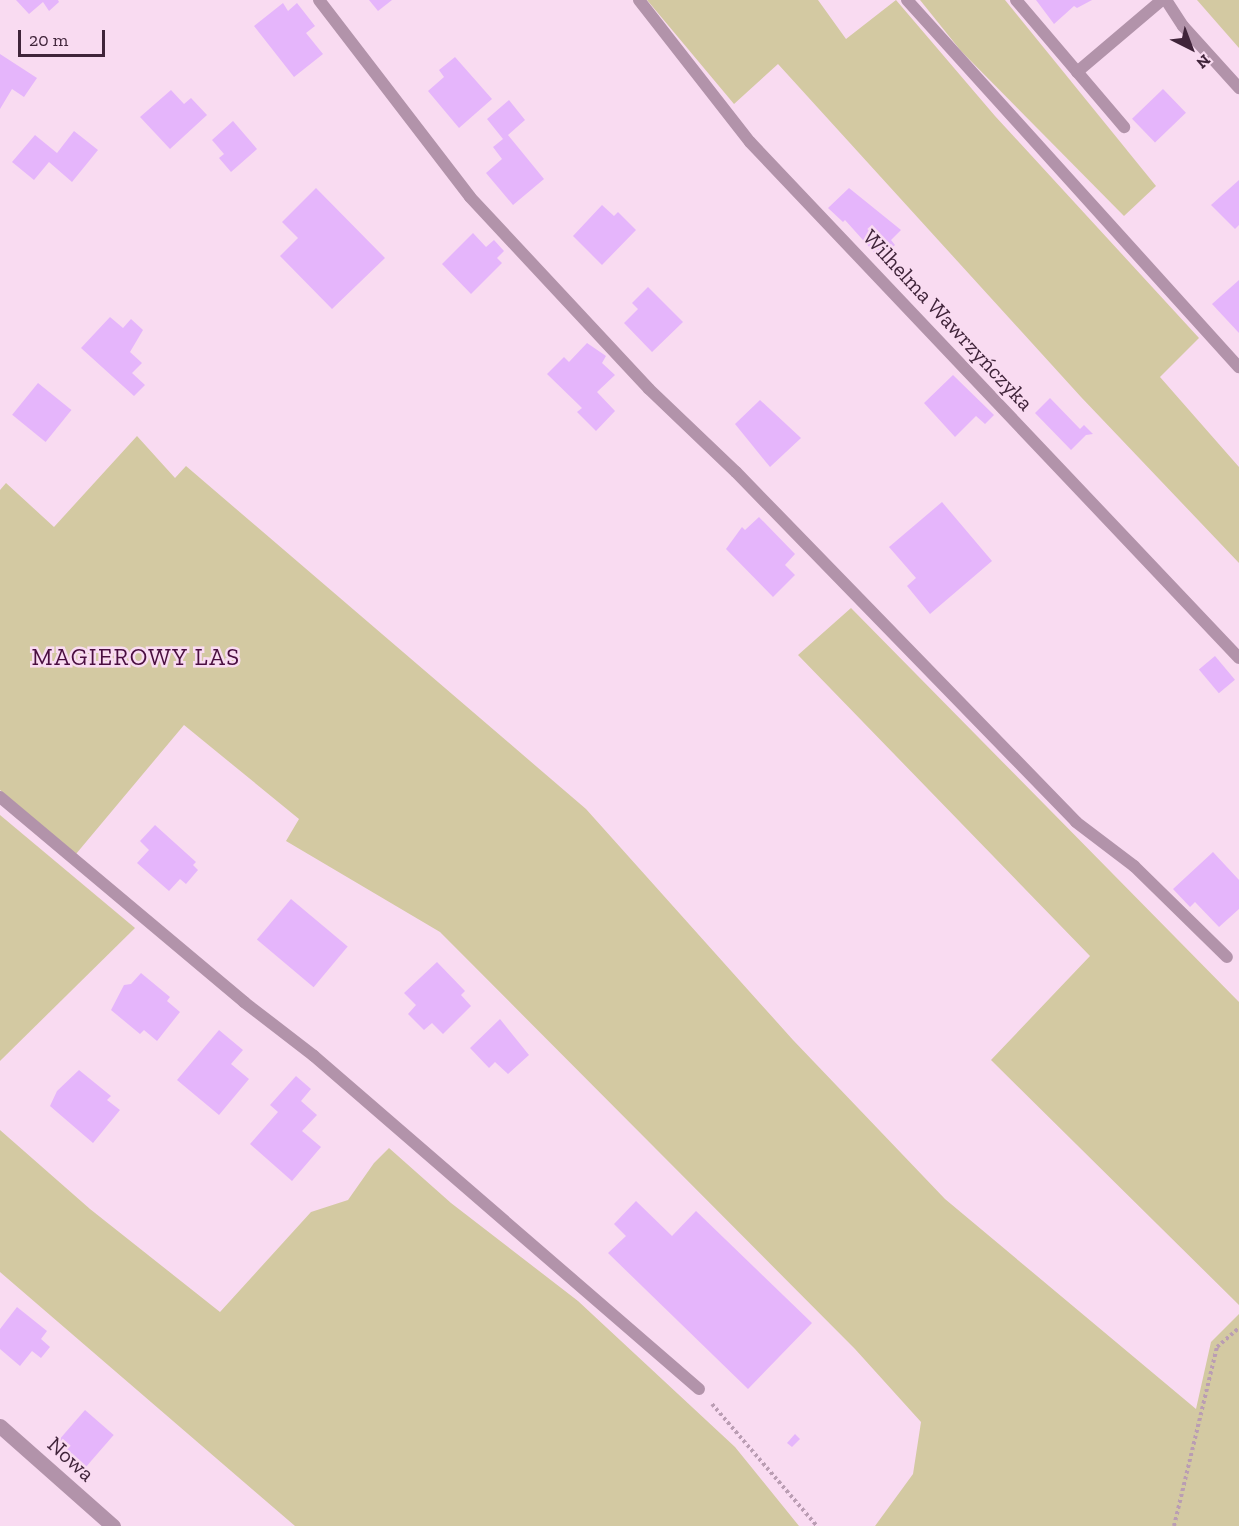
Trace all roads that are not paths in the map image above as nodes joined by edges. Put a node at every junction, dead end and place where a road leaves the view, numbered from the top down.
1 (319, 0) edge
2 (639, 0) edge
3 (907, 0) edge
4 (1016, 0) edge
5 (1164, 0) edge
6 (1077, 72) junction
7 (1239, 88) edge
8 (1124, 127) dead end
9 (1239, 367) edge
10 (1239, 658) edge
11 (0, 797) edge
12 (1227, 957) dead end
13 (699, 1389) road end
14 (0, 1426) edge
15 (112, 1526) edge

1 - 12 lane
2 - 10 lane, Wilhelma Wawrzyńczyka
3 - 9 lane
4 - 6 lane
5 - 6 lane
5 - 7 lane
6 - 8 lane
11 - 13 lane
14 - 15 street, Nowa

